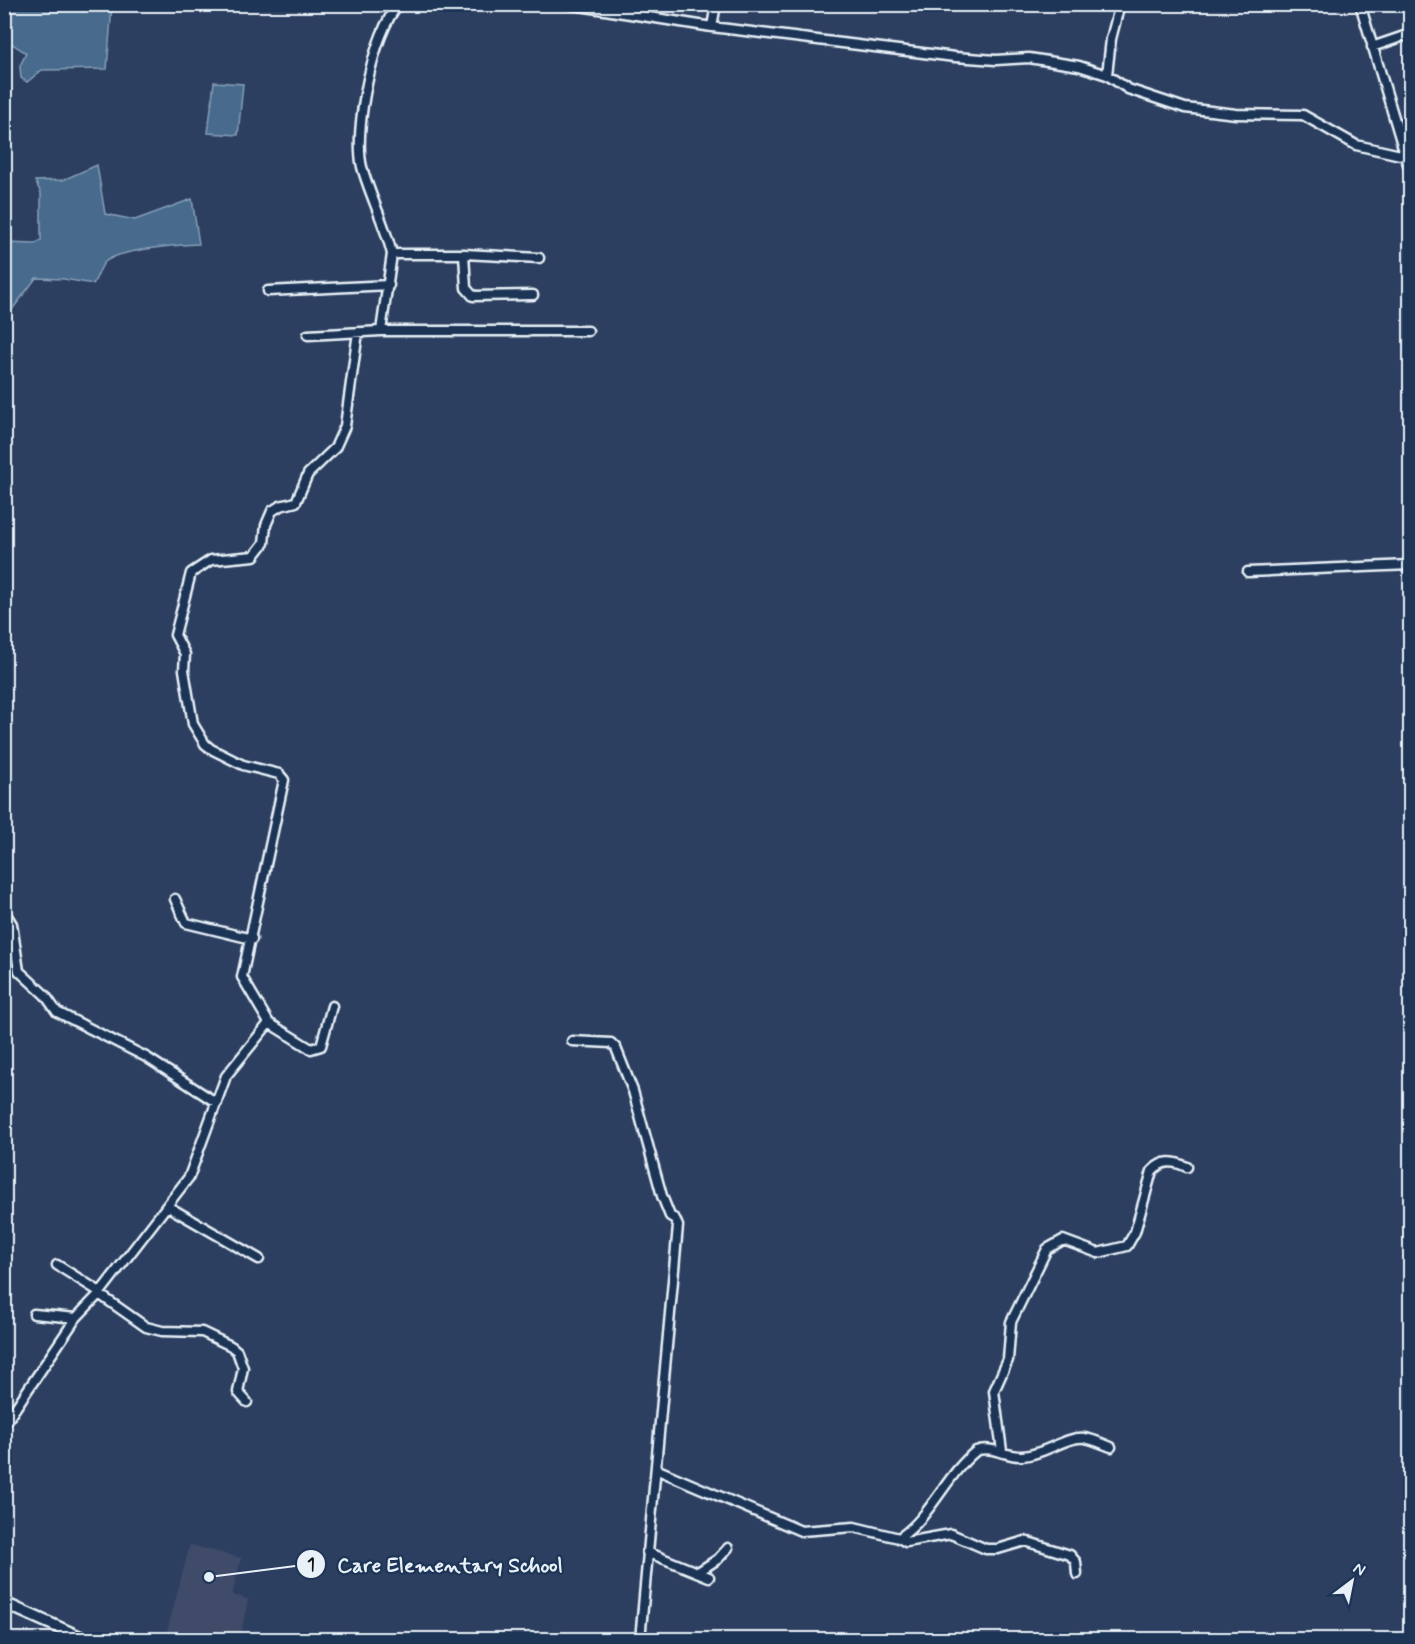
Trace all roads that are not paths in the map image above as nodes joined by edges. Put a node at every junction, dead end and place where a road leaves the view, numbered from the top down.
1 (399, 4) edge
2 (567, 4) edge
3 (716, 4) edge
4 (1120, 4) edge
5 (1360, 4) edge
6 (712, 27) junction
7 (1410, 34) edge
8 (1372, 46) junction
9 (1107, 75) junction
10 (1405, 156) junction
11 (1410, 171) edge
12 (392, 254) junction
13 (464, 254) junction
14 (539, 258) dead end
15 (389, 285) junction
16 (268, 291) dead end
17 (533, 295) dead end
18 (381, 331) junction
19 (588, 331) dead end
20 (358, 332) junction
21 (308, 335) dead end
22 (1410, 565) edge
23 (1248, 572) dead end
24 (176, 899) dead end
25 (4, 911) edge
26 (252, 939) junction
27 (332, 1006) dead end
28 (269, 1023) junction
29 (572, 1041) dead end
30 (217, 1102) junction
31 (1187, 1167) dead end
32 (167, 1206) junction
33 (259, 1259) dead end
34 (57, 1265) dead end
35 (100, 1293) junction
36 (34, 1314) dead end
37 (76, 1318) junction
38 (247, 1402) dead end
39 (4, 1425) edge
40 (1111, 1447) dead end
41 (1002, 1451) junction
42 (658, 1470) junction
43 (899, 1538) junction
44 (728, 1548) dead end
45 (647, 1551) junction
46 (698, 1572) junction
47 (1077, 1574) dead end
48 (709, 1577) dead end
49 (4, 1603) edge
50 (87, 1640) edge
51 (640, 1640) edge

1 - 12 street
2 - 6 street
3 - 6 street
4 - 9 street
5 - 8 street
6 - 9 street
7 - 8 street
8 - 10 street
9 - 10 street
10 - 11 street
12 - 13 street
12 - 15 street
13 - 14 street
13 - 17 street
15 - 16 street
15 - 18 street
18 - 19 street
18 - 20 street
20 - 21 street
20 - 26 street
22 - 23 street
24 - 26 street
25 - 30 street
26 - 28 street
27 - 28 street
28 - 30 street
29 - 42 street
30 - 32 street
31 - 41 street
32 - 33 street
32 - 35 street
34 - 35 street
35 - 37 street
35 - 38 street
36 - 37 street
37 - 39 street
40 - 41 street
41 - 43 street
42 - 43 street
42 - 45 street
43 - 47 street
44 - 46 street
45 - 46 street
45 - 51 street
46 - 48 street
49 - 50 main road

